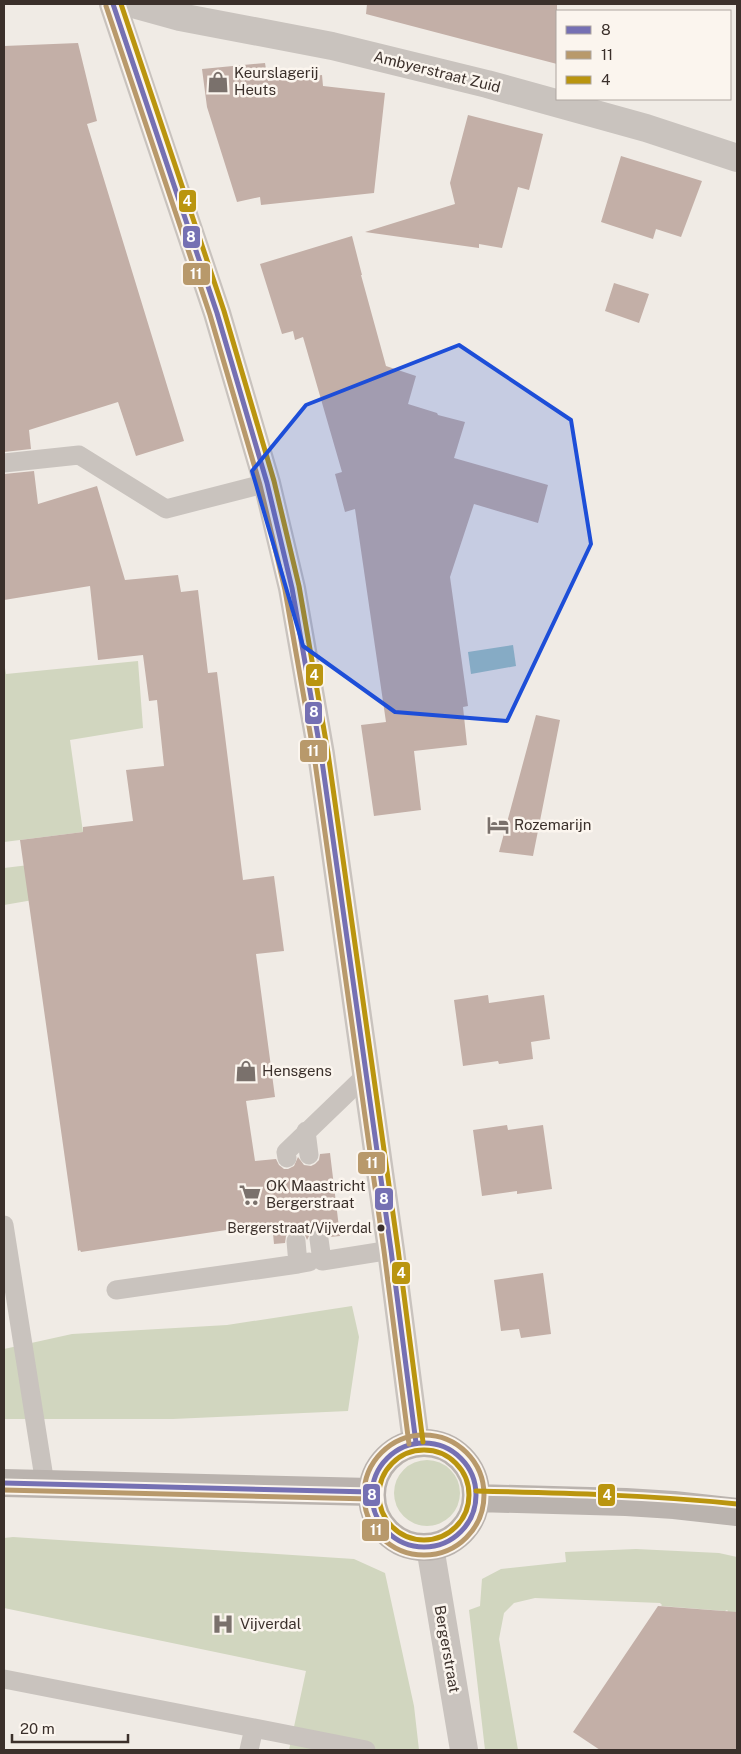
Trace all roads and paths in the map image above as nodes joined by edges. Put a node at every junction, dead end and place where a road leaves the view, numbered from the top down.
1 (113, 4) edge
2 (132, 4) edge
3 (737, 158) edge
4 (4, 463) edge
5 (267, 483) junction
6 (367, 1074) junction
7 (306, 1132) junction
8 (309, 1155) dead end
9 (286, 1158) dead end
10 (4, 1226) edge
11 (319, 1239) dead end
12 (296, 1241) dead end
13 (392, 1250) junction
14 (322, 1261) junction
15 (298, 1264) junction
16 (116, 1290) dead end
17 (416, 1442) junction
18 (4, 1483) edge
19 (46, 1484) junction
20 (371, 1492) junction
21 (476, 1498) junction
22 (737, 1512) edge
23 (430, 1547) junction
24 (4, 1679) edge
25 (254, 1728) junction
26 (298, 1744) edge
27 (249, 1750) edge
28 (366, 1750) edge
29 (464, 1750) edge

1 - 5 street
2 - 3 street, Ambyerstraat Zuid
4 - 5 lane
5 - 6 street
6 - 7 lane
6 - 13 street
7 - 8 lane
7 - 9 lane
10 - 19 lane
11 - 14 lane
12 - 15 lane
13 - 14 lane
13 - 17 street
14 - 15 lane
15 - 16 lane
17 - 20 main road
17 - 21 main road
18 - 19 main road
19 - 20 main road
20 - 23 main road
21 - 22 main road
21 - 23 main road
23 - 29 street, Bergerstraat
24 - 25 lane
25 - 26 lane
25 - 27 lane
26 - 28 lane

